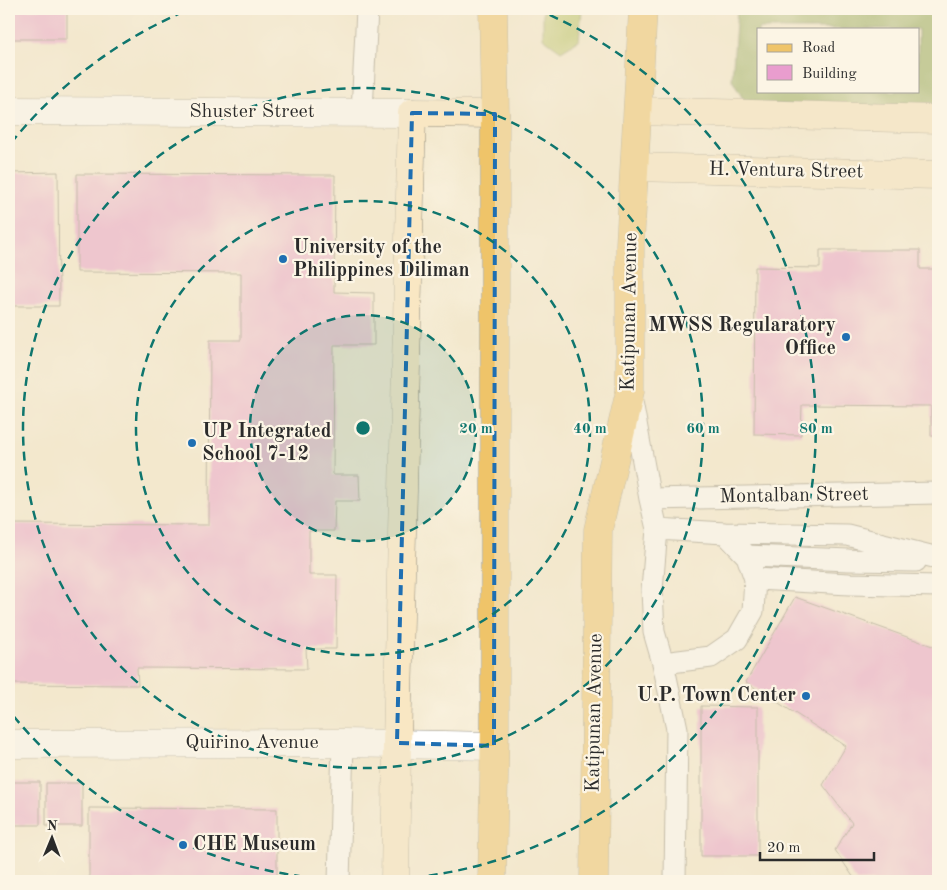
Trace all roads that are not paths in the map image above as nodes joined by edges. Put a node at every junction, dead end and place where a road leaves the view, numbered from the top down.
1 (367, 9) edge
2 (493, 9) edge
3 (643, 9) edge
4 (9, 111) edge
5 (638, 111) junction
6 (362, 112) junction
7 (412, 113) junction
8 (494, 114) junction
9 (938, 119) edge
10 (635, 167) junction
11 (938, 175) edge
12 (630, 391) junction
13 (938, 493) edge
14 (650, 499) junction
15 (657, 530) junction
16 (725, 532) junction
17 (747, 556) junction
18 (938, 559) edge
19 (755, 579) junction
20 (938, 586) edge
21 (663, 663) junction
22 (342, 743) junction
23 (397, 743) junction
24 (9, 744) edge
25 (494, 746) junction
26 (339, 881) edge
27 (395, 881) edge
28 (492, 881) edge
29 (594, 881) edge
30 (675, 881) edge

1 - 6 lane
2 - 8 main road
3 - 5 main road, Katipunan Avenue
4 - 6 street, Shuster Street
5 - 9 street
5 - 10 main road, Katipunan Avenue
6 - 7 street, Shuster Street
7 - 8 street, Shuster Street
7 - 23 street
8 - 25 main road
10 - 11 street, H. Ventura Street
10 - 12 main road, Katipunan Avenue
12 - 14 lane
12 - 29 main road, Katipunan Avenue
13 - 14 lane, Montalban Street
14 - 15 lane
15 - 16 lane
15 - 21 lane
16 - 17 lane
16 - 18 lane
17 - 18 lane
17 - 19 lane
19 - 20 lane
19 - 21 lane
21 - 30 lane
22 - 23 street, Quirino Avenue
22 - 24 street, Quirino Avenue
22 - 26 lane
23 - 25 street, Quirino Avenue
23 - 27 street
25 - 28 main road

